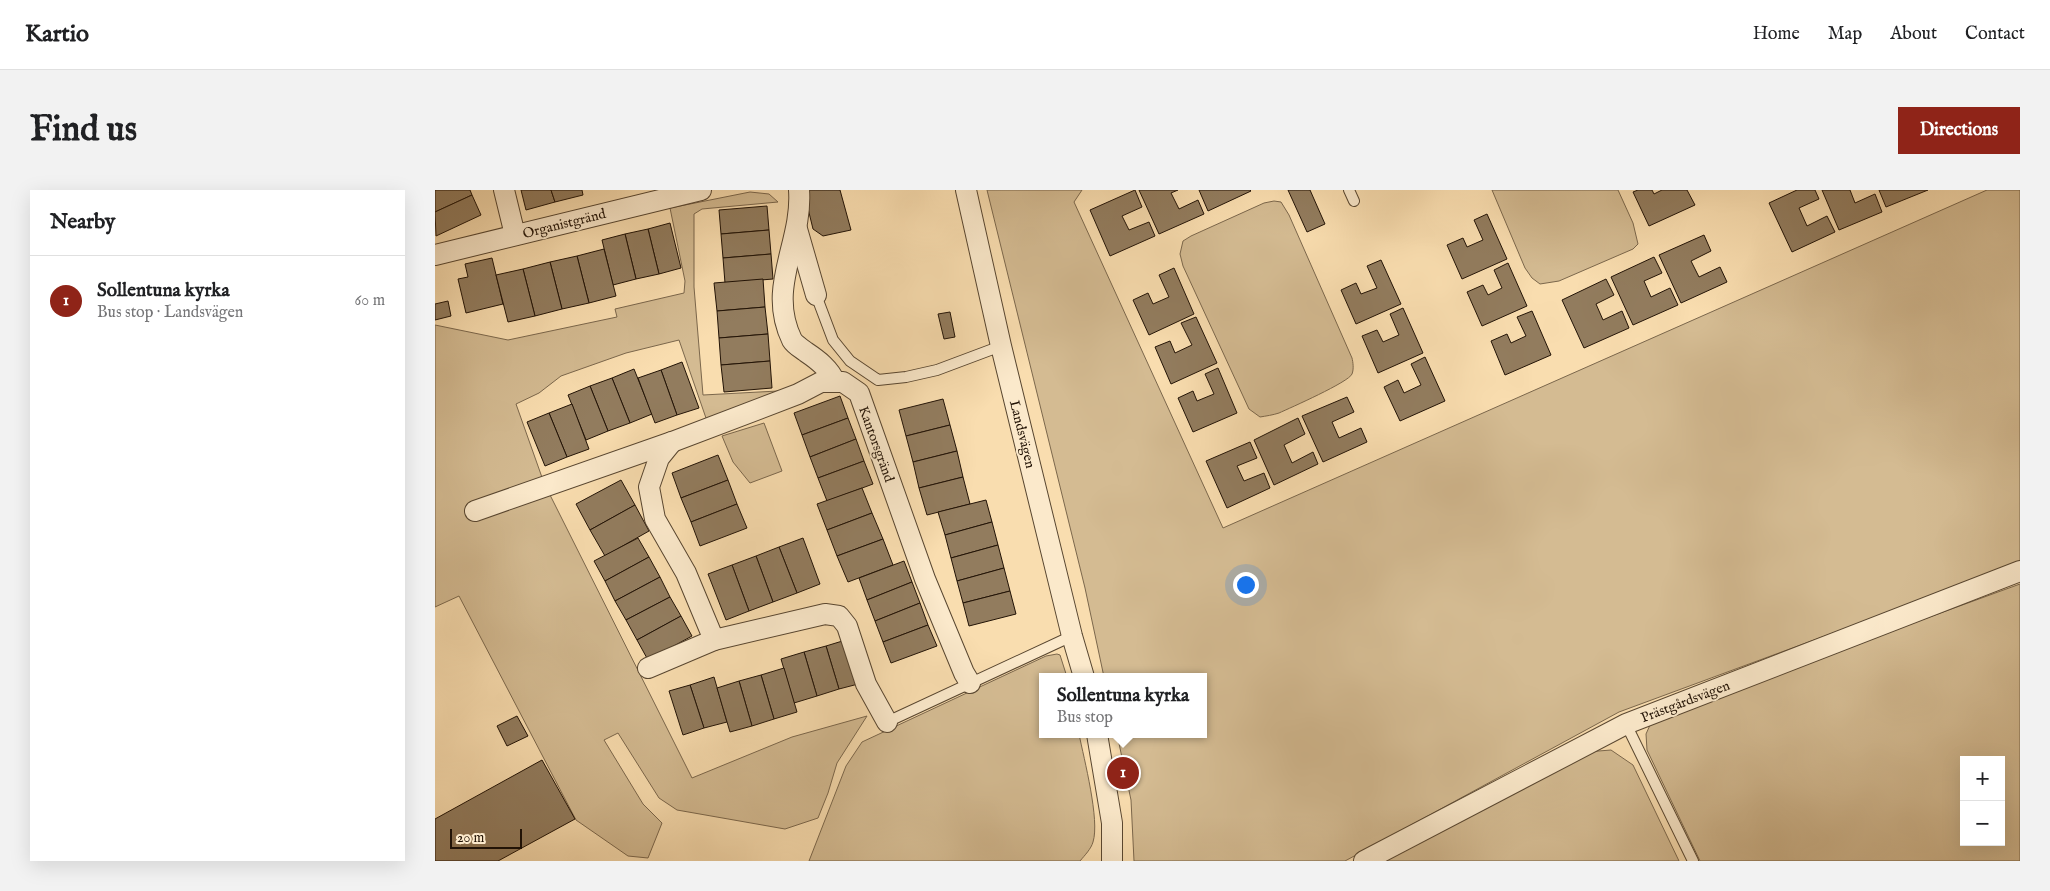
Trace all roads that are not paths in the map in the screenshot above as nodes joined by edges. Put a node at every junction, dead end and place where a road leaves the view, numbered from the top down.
1 (505, 190) edge
2 (701, 190) edge
3 (799, 190) edge
4 (966, 190) edge
5 (1349, 190) edge
6 (1354, 201) dead end
7 (796, 228) junction
8 (515, 235) junction
9 (435, 255) edge
10 (817, 295) joint
11 (1001, 346) junction
12 (833, 363) junction
13 (672, 442) junction
14 (475, 511) dead end
15 (2020, 571) edge
16 (1072, 636) junction
17 (714, 640) junction
18 (648, 668) dead end
19 (1084, 673) edge
20 (970, 683) junction
21 (887, 722) joint
22 (1626, 724) junction
23 (1098, 738) edge
24 (1112, 861) edge
25 (1363, 861) edge
26 (1693, 861) edge

1 - 8 street, Organistgränd
2 - 8 street, Organistgränd
3 - 7 street
4 - 11 street, Landsvägen
5 - 6 lane
7 - 10 street
7 - 12 street
8 - 9 street, Organistgränd
10 - 12 lane
11 - 12 lane
11 - 16 street, Landsvägen
12 - 13 street
12 - 20 street, Kantorsgränd
13 - 14 street
13 - 17 street
15 - 22 street, Prästgårdsvägen
16 - 19 street, Landsvägen
16 - 20 lane
17 - 18 street
17 - 21 street
20 - 21 lane
22 - 25 street, Prästgårdsvägen
22 - 26 lane
23 - 24 street

